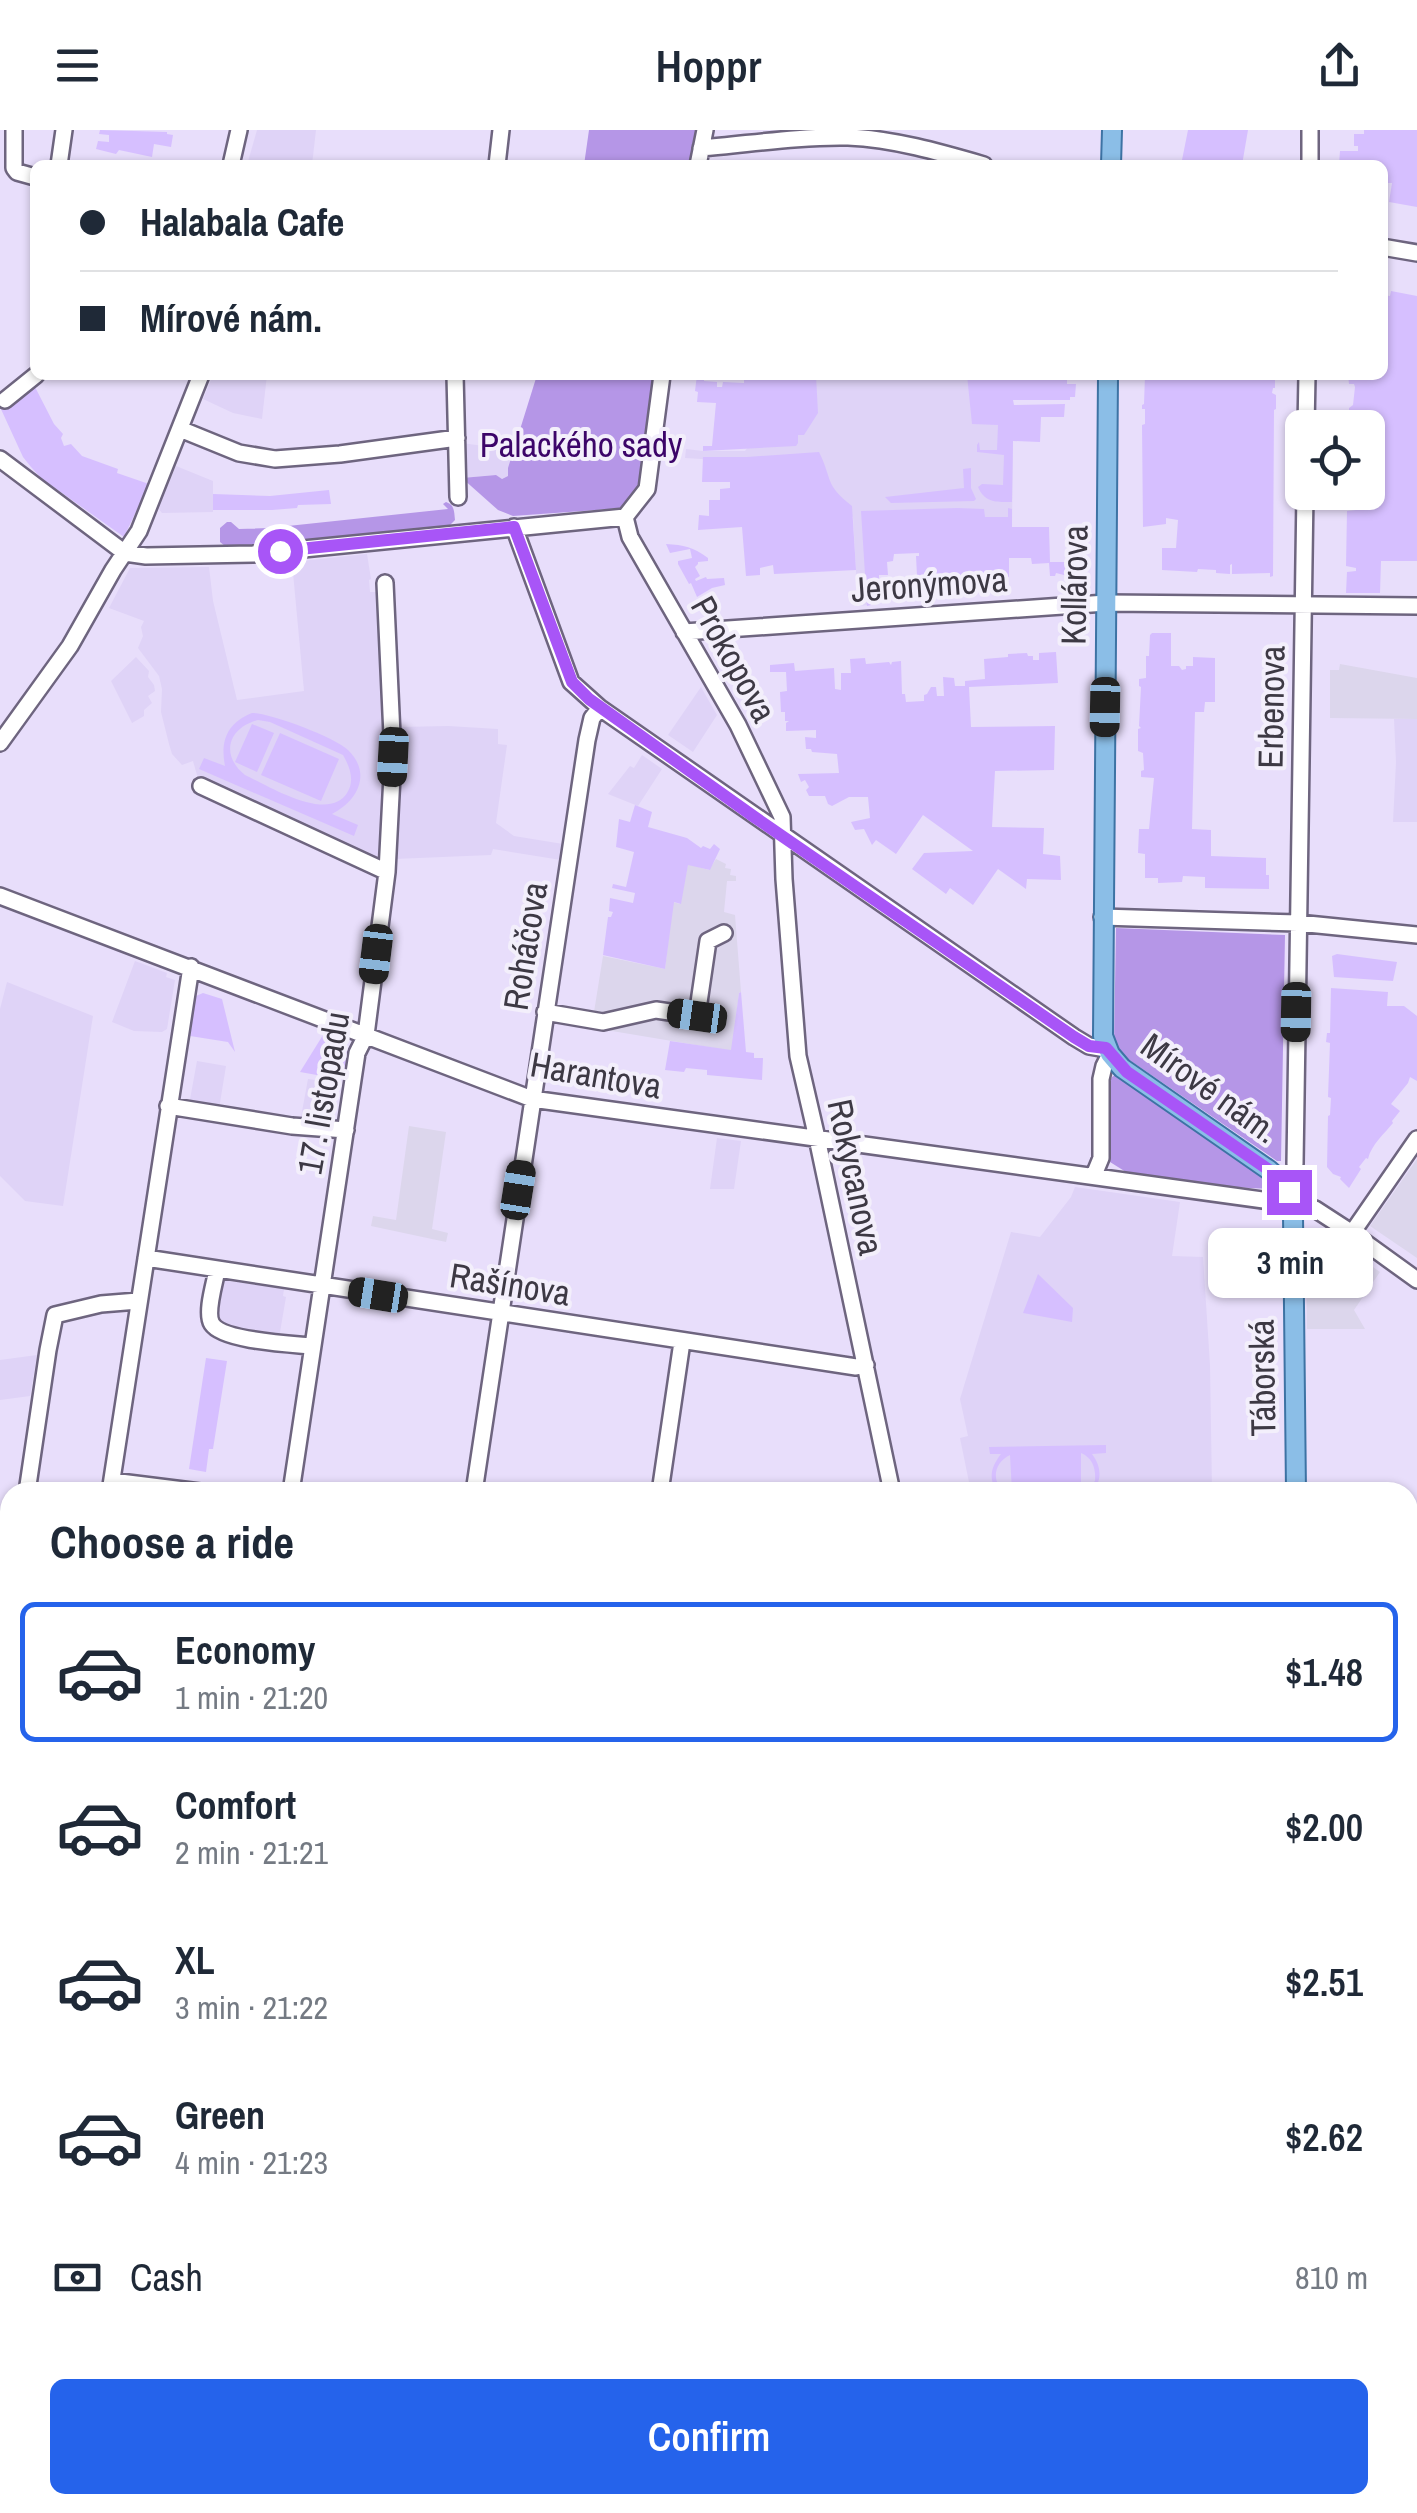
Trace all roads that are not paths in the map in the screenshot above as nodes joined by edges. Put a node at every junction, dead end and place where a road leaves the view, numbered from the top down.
1 (14, 130) edge
2 (64, 130) edge
3 (239, 130) edge
4 (501, 130) edge
5 (704, 130) edge
6 (1112, 130) edge
7 (1310, 130) edge
8 (734, 138) edge
9 (701, 148) junction
10 (60, 160) edge
11 (232, 160) edge
12 (498, 160) edge
13 (699, 160) edge
14 (966, 160) edge
15 (1111, 160) edge
16 (1310, 160) edge
17 (30, 176) edge
18 (1388, 247) edge
19 (1417, 253) edge
20 (31, 380) edge
21 (199, 380) edge
22 (455, 380) edge
23 (661, 380) edge
24 (1108, 380) edge
25 (1306, 380) edge
26 (5, 400) dead end
27 (1306, 410) edge
28 (180, 429) junction
29 (457, 438) junction
30 (0, 459) edge
31 (458, 497) dead end
32 (1305, 510) edge
33 (625, 516) junction
34 (514, 527) junction
35 (125, 553) junction
36 (384, 583) dead end
37 (1106, 603) junction
38 (1303, 606) junction
39 (1417, 606) edge
40 (684, 632) junction
41 (600, 708) junction
42 (0, 742) edge
43 (201, 786) dead end
44 (775, 799) junction
45 (753, 816) junction
46 (782, 834) junction
47 (812, 855) junction
48 (387, 872) junction
49 (784, 872) junction
50 (0, 896) edge
51 (1102, 917) junction
52 (1298, 923) junction
53 (724, 933) dead end
54 (1417, 935) edge
55 (191, 968) junction
56 (544, 1012) junction
57 (366, 1036) junction
58 (1108, 1051) junction
59 (532, 1099) junction
60 (168, 1106) junction
61 (346, 1130) junction
62 (818, 1138) junction
63 (1417, 1139) edge
64 (1294, 1164) dead end
65 (1094, 1175) junction
66 (1292, 1204) junction
67 (1352, 1233) junction
68 (146, 1258) junction
69 (217, 1270) junction
70 (1417, 1280) edge
71 (321, 1286) junction
72 (138, 1301) junction
73 (499, 1313) junction
74 (682, 1342) junction
75 (312, 1346) junction
76 (866, 1366) junction
77 (28, 1482) edge
78 (112, 1482) edge
79 (292, 1482) edge
80 (475, 1482) edge
81 (661, 1482) edge
82 (890, 1482) edge
83 (1296, 1482) edge

1 - 17 street
2 - 10 street
3 - 11 street
4 - 12 street
5 - 9 street
6 - 15 main road
7 - 16 street
8 - 9 street
8 - 14 street
9 - 13 street
18 - 19 street
20 - 26 street
21 - 28 street
22 - 29 street
23 - 33 street
24 - 37 main road, Kollárova
25 - 27 street
28 - 29 street
28 - 35 street
29 - 31 street
30 - 35 street
32 - 38 street, Erbenova
33 - 34 street
33 - 40 street, Prokopova
34 - 35 street
34 - 41 street
35 - 42 street
36 - 48 street, 17. listopadu
37 - 38 street, Jeronýmova
37 - 40 street, Jeronýmova
37 - 51 main road, Kollárova
38 - 39 street, Jeronýmova
38 - 52 street, Erbenova
40 - 44 street, Prokopova
41 - 45 street
41 - 56 street, Roháčova
43 - 48 street
44 - 45 street
44 - 46 street, Prokopova
45 - 46 street
46 - 47 street
46 - 49 street, Rokycanova
47 - 49 street
47 - 58 street
48 - 57 street, 17. listopadu
49 - 62 street, Rokycanova
50 - 55 street, Harantova
51 - 52 street
51 - 58 main road, Mírové nám.
52 - 54 street
52 - 64 street, Mírové nám.
53 - 56 street
55 - 57 street, Harantova
55 - 60 street
56 - 59 street, Roháčova
57 - 59 street, Harantova
57 - 61 street, 17. listopadu
58 - 65 street, Mírové nám.
58 - 66 main road, Mírové nám.
59 - 62 street, Harantova
59 - 73 street, Roháčova
60 - 61 street
60 - 68 street
61 - 71 street, 17. listopadu
62 - 65 street, Harantova
62 - 76 street, Rokycanova
63 - 67 street
65 - 66 street, Mírové nám.
66 - 67 street
66 - 83 main road, Táborská
67 - 70 street
68 - 69 street, Rašínova
68 - 72 street
69 - 71 street, Rašínova
69 - 75 street
71 - 73 street, Rašínova
71 - 75 street, 17. listopadu
72 - 77 street
72 - 78 street
73 - 74 street, Rašínova
73 - 80 street, Roháčova
74 - 76 street, Rašínova
74 - 81 street
75 - 79 street, 17. listopadu
76 - 82 street, Rokycanova

